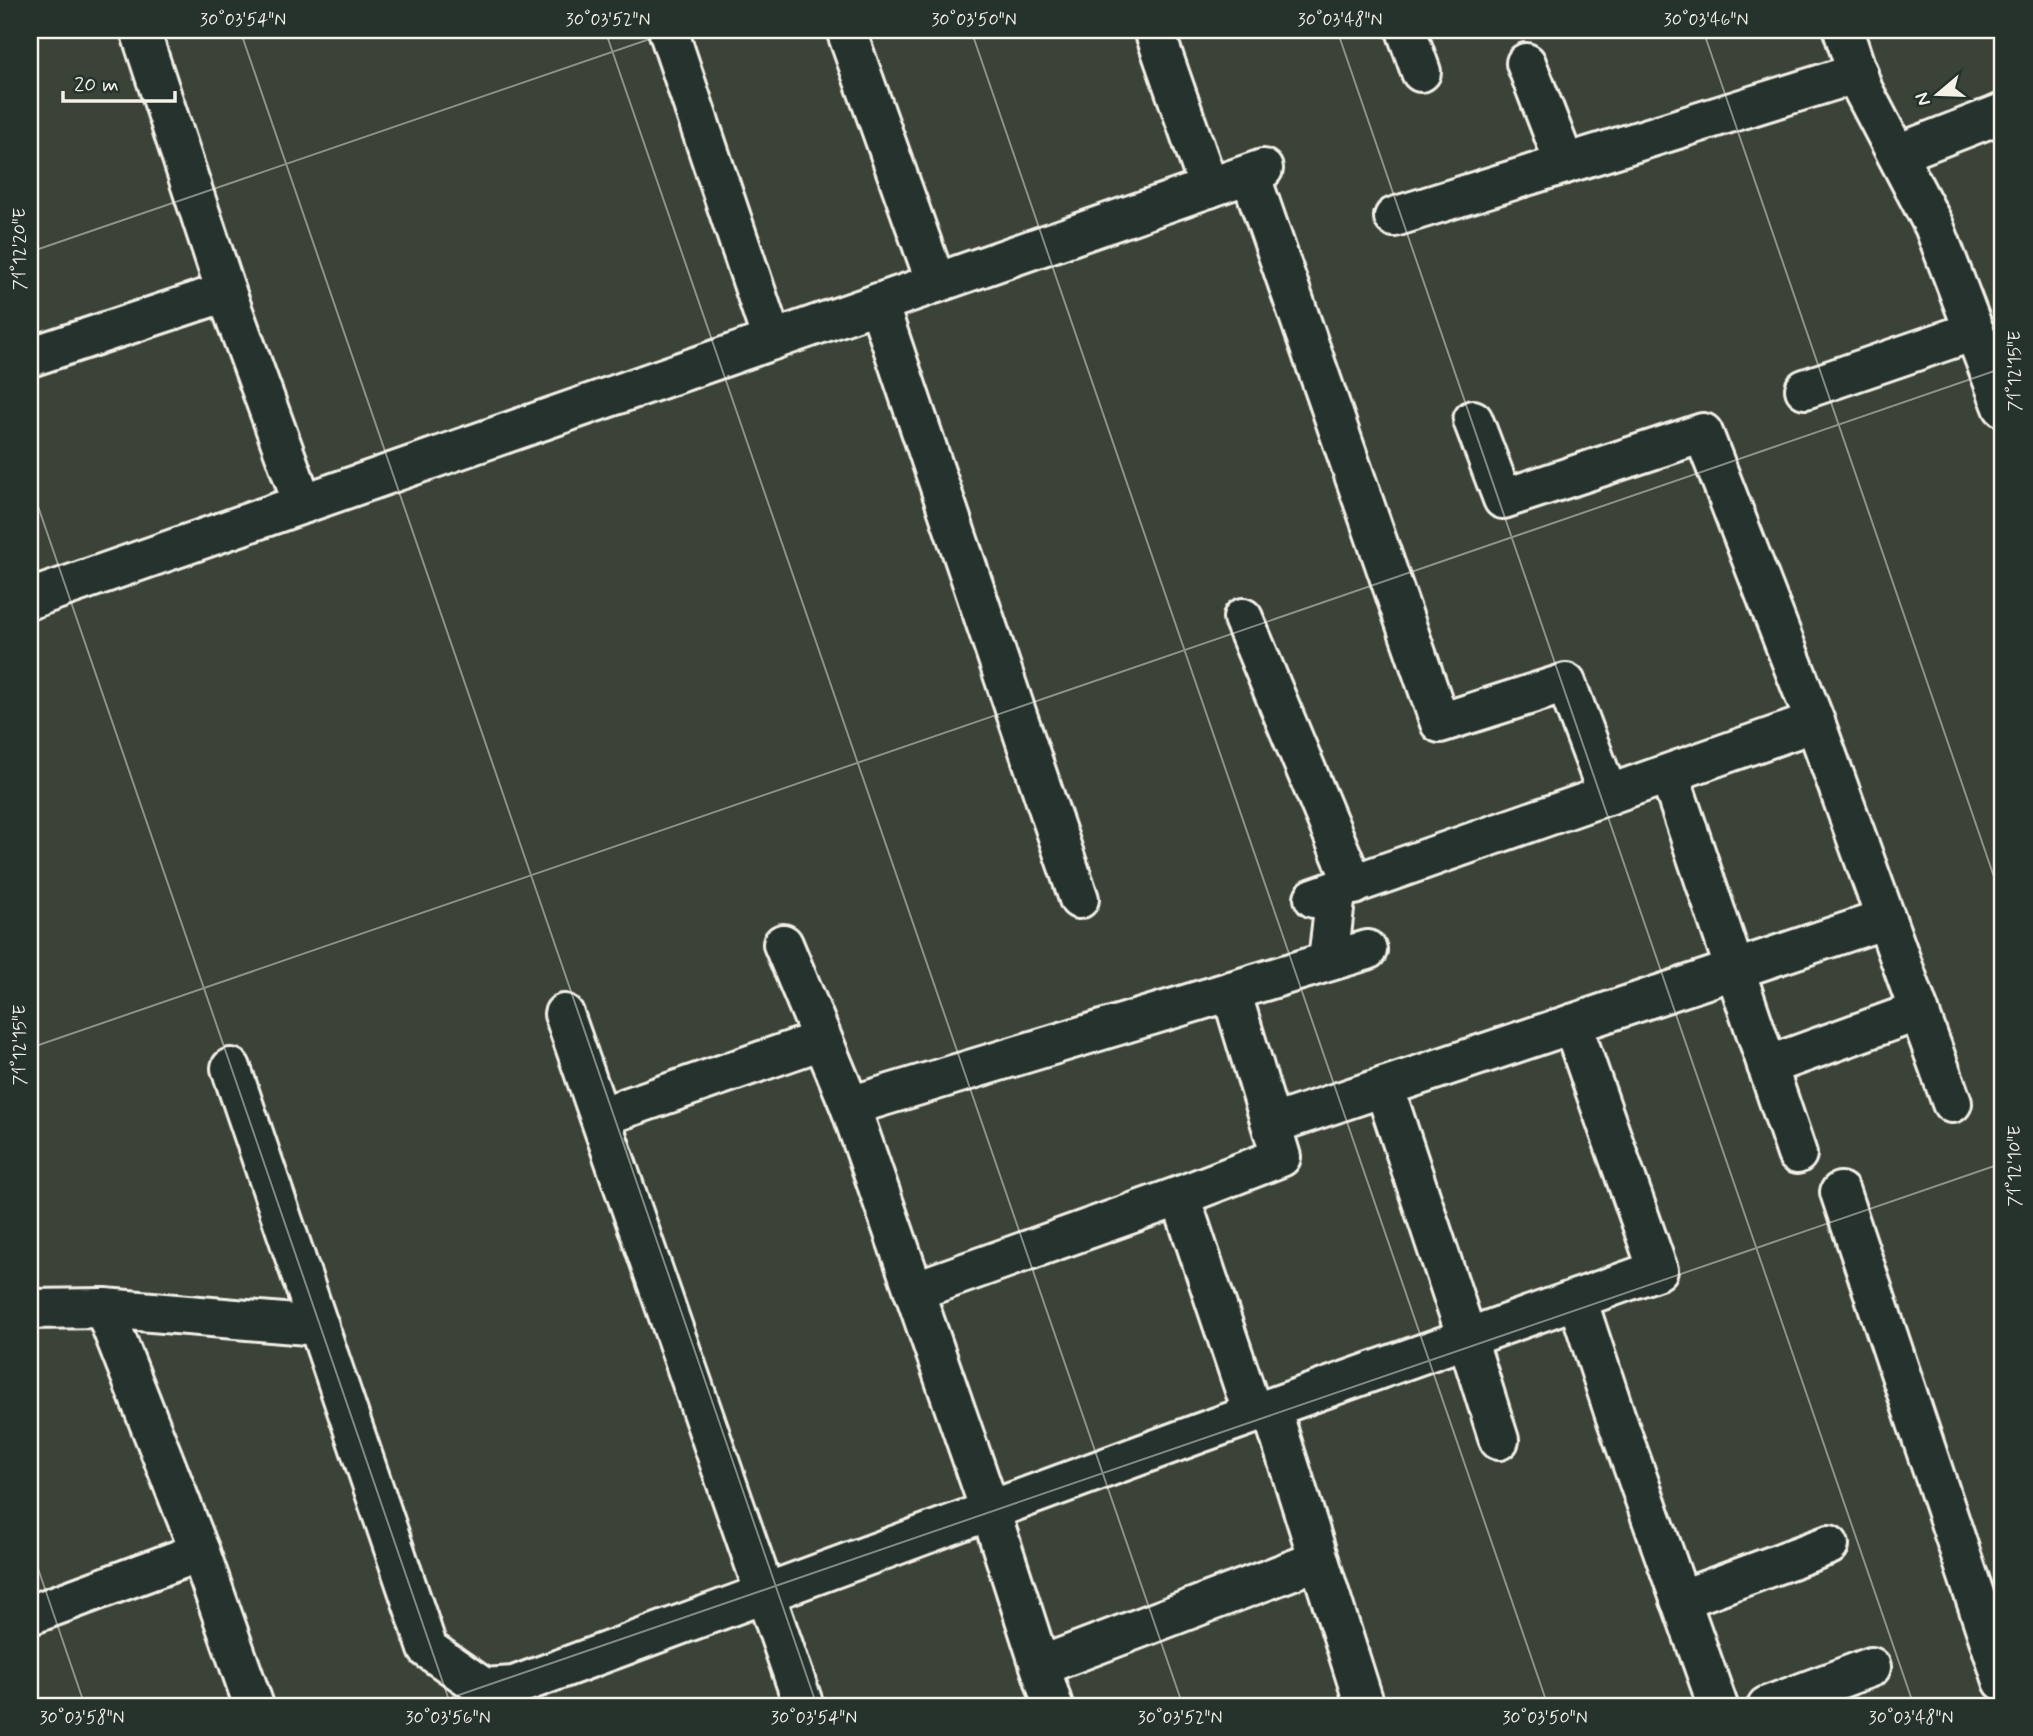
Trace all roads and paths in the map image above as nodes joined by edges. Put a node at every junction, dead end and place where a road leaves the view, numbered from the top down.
1 (140, 30) edge
2 (668, 30) edge
3 (846, 30) edge
4 (1154, 30) edge
5 (1406, 30) edge
6 (1843, 30) edge
7 (1526, 63) dead end
8 (1422, 72) dead end
9 (1858, 73) junction
10 (2003, 113) edge
11 (1897, 154) junction
12 (1566, 164) junction
13 (1209, 188) junction
14 (1394, 217) dead end
15 (936, 283) junction
16 (226, 292) junction
17 (878, 303) junction
18 (1974, 331) junction
19 (772, 340) junction
20 (30, 357) edge
21 (1805, 389) dead end
22 (2003, 407) edge
23 (1474, 420) dead end
24 (303, 504) junction
25 (30, 599) edge
26 (1243, 618) dead end
27 (1815, 722) junction
28 (1669, 774) junction
29 (1608, 796) junction
30 (1335, 891) junction
31 (1079, 899) dead end
32 (1886, 919) junction
33 (783, 944) dead end
34 (1367, 950) dead end
35 (1328, 961) junction
36 (1734, 970) junction
37 (1231, 991) junction
38 (1919, 1012) junction
39 (564, 1014) dead end
40 (1572, 1024) junction
41 (822, 1040) junction
42 (1767, 1066) junction
43 (231, 1068) dead end
44 (1384, 1087) junction
45 (1952, 1103) dead end
46 (850, 1106) junction
47 (600, 1118) junction
48 (1273, 1124) junction
49 (1797, 1154) dead end
50 (1840, 1192) dead end
51 (1180, 1196) junction
52 (914, 1292) junction
53 (1577, 1299) junction
54 (104, 1308) junction
55 (30, 1309) edge
56 (319, 1326) junction
57 (1467, 1338) junction
58 (1262, 1411) junction
59 (1499, 1440) dead end
60 (990, 1510) junction
61 (1829, 1545) dead end
62 (200, 1552) junction
63 (1319, 1560) junction
64 (1990, 1592) edge
65 (765, 1594) junction
66 (1680, 1600) junction
67 (30, 1615) edge
68 (1040, 1666) junction
69 (1871, 1667) dead end
70 (2003, 1681) edge
71 (487, 1697) edge
72 (254, 1706) edge
73 (804, 1706) edge
74 (1053, 1706) edge
75 (1365, 1706) edge
76 (1718, 1706) edge
77 (1768, 1706) edge

1 - 16 street
2 - 19 street
3 - 15 street
4 - 13 street
5 - 8 street
6 - 9 street
7 - 12 street
9 - 11 street
9 - 12 street
10 - 11 street
11 - 18 street
12 - 14 street
13 - 15 street
13 - 29 street
15 - 17 street
16 - 20 street
16 - 24 street
17 - 19 street
17 - 31 street
18 - 21 street
18 - 22 street
19 - 24 street
23 - 27 street
24 - 25 street
26 - 30 street
27 - 28 street
27 - 32 street
28 - 29 street
28 - 36 street
29 - 30 street
30 - 35 street
32 - 36 street
32 - 38 street
33 - 41 street
34 - 35 street
35 - 37 street
36 - 40 street
36 - 42 street
37 - 46 street
37 - 48 street
38 - 42 street
38 - 45 street
39 - 47 street
40 - 44 street
40 - 53 street
41 - 46 street
41 - 47 street
42 - 49 street
43 - 56 street
44 - 48 street
44 - 57 street
46 - 52 street
47 - 65 street
48 - 51 street
50 - 64 street
51 - 52 street
51 - 58 street
52 - 60 street
53 - 57 street
53 - 66 street
54 - 55 street
54 - 56 street
54 - 62 street
56 - 71 street
57 - 58 street
57 - 59 street
58 - 60 street
58 - 63 street
60 - 65 street
60 - 68 street
61 - 66 street
62 - 67 street
62 - 72 street
63 - 68 street
63 - 75 street
64 - 70 street
65 - 71 street
65 - 73 street
66 - 76 street
68 - 74 street
69 - 77 street

